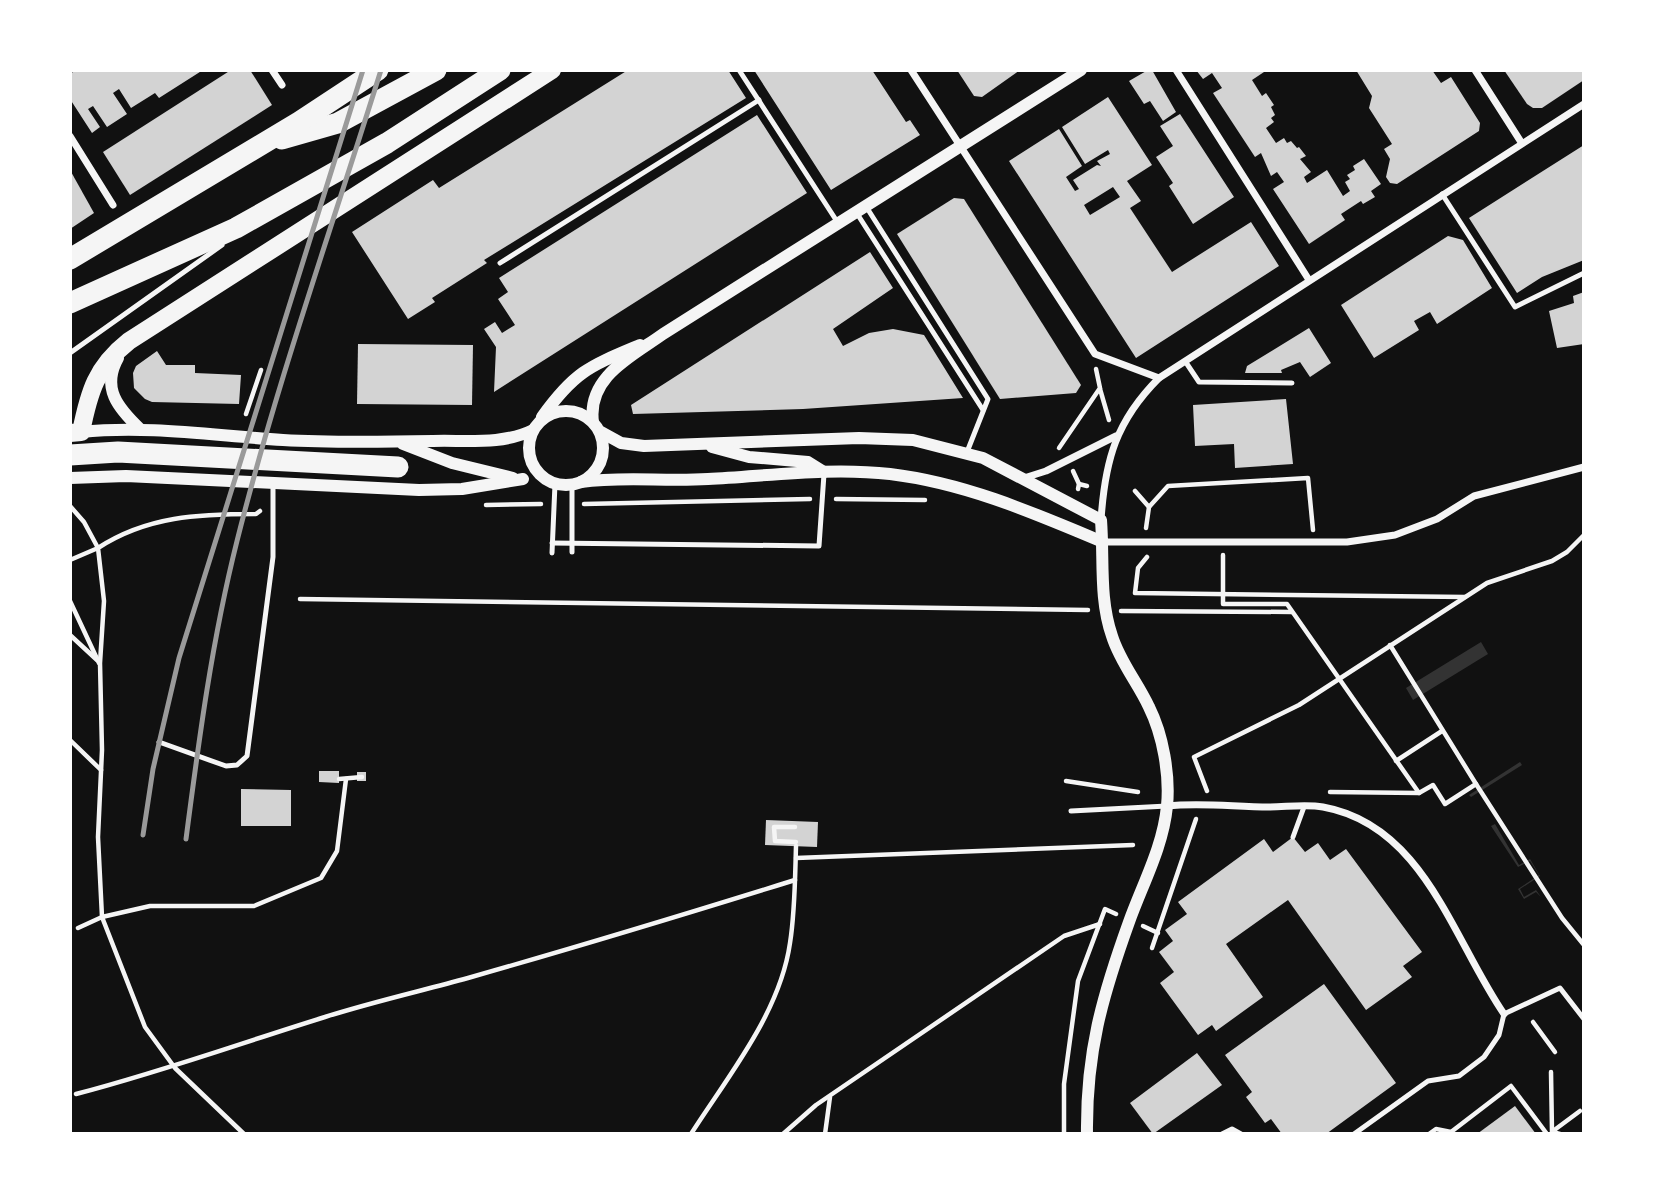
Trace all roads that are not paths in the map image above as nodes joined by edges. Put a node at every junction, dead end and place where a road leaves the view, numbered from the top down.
1 (272, 70) edge
2 (378, 70) edge
3 (436, 70) edge
4 (500, 70) edge
5 (552, 70) edge
6 (739, 70) edge
7 (911, 70) edge
8 (1177, 70) edge
9 (1475, 70) edge
10 (1073, 72) edge
11 (282, 85) dead end
12 (759, 100) junction
13 (1584, 104) edge
14 (70, 136) edge
15 (1521, 142) junction
16 (263, 144) junction
17 (960, 147) junction
18 (1441, 194) junction
19 (287, 199) junction
20 (113, 205) dead end
21 (861, 209) junction
22 (839, 225) junction
23 (70, 259) edge
24 (500, 263) dead end
25 (1584, 273) edge
26 (1309, 280) junction
27 (70, 303) edge
28 (663, 334) junction
29 (129, 341) junction
30 (70, 353) edge
31 (1185, 361) junction
32 (1159, 378) junction
33 (1292, 383) dead end
34 (984, 410) junction
35 (535, 427) junction
36 (597, 427) junction
37 (140, 429) junction
38 (75, 432) edge
39 (1116, 436) junction
40 (396, 442) junction
41 (701, 443) junction
42 (967, 452) junction
43 (70, 455) edge
44 (398, 467) dead end
45 (1584, 467) edge
46 (824, 472) junction
47 (70, 478) edge
48 (1023, 478) junction
49 (523, 479) junction
50 (552, 482) junction
51 (576, 484) junction
52 (272, 485) junction
53 (1101, 520) junction
54 (1103, 542) junction
55 (552, 543) junction
56 (572, 543) junction
57 (572, 552) dead end
58 (552, 553) dead end
59 (159, 742) dead end
60 (1167, 806) junction
61 (1304, 807) junction
62 (1071, 811) dead end
63 (1293, 837) dead end
64 (1504, 1014) junction
65 (1584, 1019) edge
66 (1087, 1134) edge
67 (1222, 1134) edge
68 (1241, 1134) edge
69 (1354, 1134) edge

1 - 11 street
2 - 16 highway
3 - 16 highway
4 - 19 highway
5 - 29 main road
6 - 12 lane
7 - 17 street
8 - 26 street
9 - 15 street
10 - 17 street
12 - 22 lane
12 - 24 lane
13 - 15 street
14 - 20 street
15 - 18 street
16 - 23 highway
17 - 21 street
17 - 32 street
18 - 25 lane
18 - 26 street
19 - 27 highway
19 - 30 lane
21 - 22 street
21 - 34 lane
21 - 34 lane
22 - 28 street
26 - 31 street
28 - 35 street
28 - 36 street
29 - 37 street
29 - 38 main road
31 - 32 street
31 - 33 lane
32 - 39 street
34 - 42 lane
35 - 36 street
35 - 40 street
35 - 50 street
36 - 41 street
36 - 51 street
37 - 38 street
37 - 40 street
39 - 48 street
39 - 53 street
40 - 49 street
41 - 42 street
41 - 46 street
42 - 48 street
43 - 44 highway
45 - 54 street
46 - 51 street
46 - 54 street
46 - 56 lane
47 - 52 street
48 - 53 street
49 - 50 street
49 - 52 street
50 - 51 street
50 - 55 lane
51 - 56 lane
52 - 59 lane
53 - 54 street
54 - 60 street
55 - 56 lane
55 - 58 lane
56 - 57 lane
60 - 61 street
60 - 62 lane
60 - 66 street
61 - 63 lane
61 - 64 street
64 - 65 lane
64 - 69 lane
67 - 68 lane

